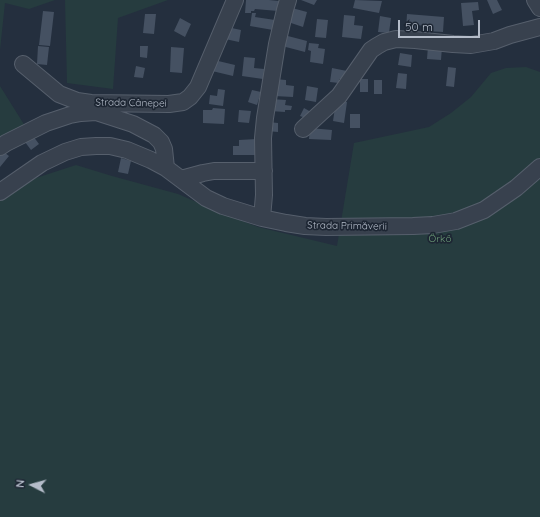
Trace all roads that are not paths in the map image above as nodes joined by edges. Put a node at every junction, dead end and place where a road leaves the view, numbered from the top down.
1 (235, 0) edge
2 (288, 0) edge
3 (535, 0) edge
4 (540, 8) edge
5 (540, 27) edge
6 (23, 64) dead end
7 (90, 108) junction
8 (303, 129) dead end
9 (0, 147) edge
10 (540, 167) edge
11 (166, 168) junction
12 (264, 171) junction
13 (181, 179) junction
14 (0, 192) edge
15 (262, 218) junction

1 - 7 street, Strada Cânepei
2 - 12 street
3 - 4 street
5 - 8 street
6 - 7 street, Strada Cânepei
7 - 9 street
7 - 11 street
10 - 15 street, Strada Primăverii
11 - 13 street, Strada Primăverii
11 - 14 street, Strada Primăverii
12 - 13 street
12 - 15 street
13 - 15 street, Strada Primăverii

